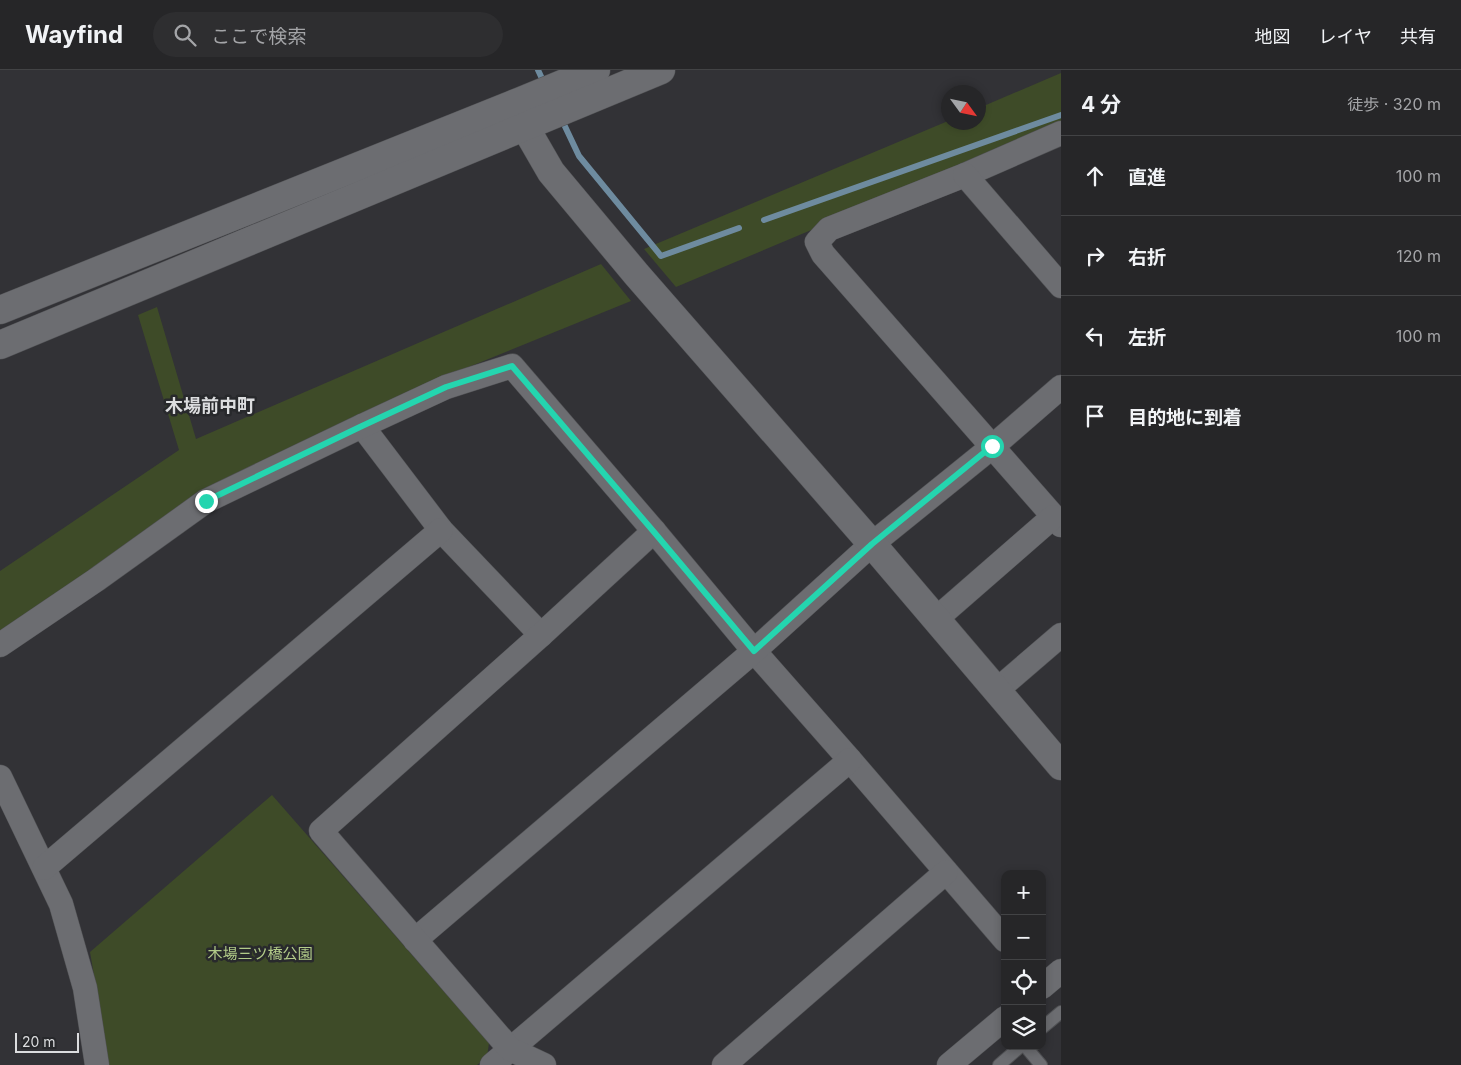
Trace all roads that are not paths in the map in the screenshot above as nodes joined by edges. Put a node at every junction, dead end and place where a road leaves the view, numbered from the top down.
1 (596, 70) edge
2 (661, 70) edge
3 (521, 115) junction
4 (1061, 133) edge
5 (965, 175) junction
6 (1061, 286) edge
7 (0, 310) edge
8 (0, 344) edge
9 (1061, 387) edge
10 (362, 426) junction
11 (992, 446) junction
12 (1057, 521) edge
13 (441, 530) junction
14 (654, 532) junction
15 (872, 544) junction
16 (936, 619) junction
17 (541, 635) junction
18 (1061, 635) edge
19 (0, 645) edge
20 (754, 651) junction
21 (997, 690) junction
22 (850, 760) junction
23 (1061, 766) edge
24 (0, 777) edge
25 (44, 868) junction
26 (946, 872) junction
27 (1001, 935) edge
28 (415, 940) junction
29 (1059, 1018) edge
30 (1001, 1021) edge
31 (1046, 1026) edge
32 (510, 1049) junction
33 (1016, 1050) edge
34 (1028, 1050) edge
35 (96, 1065) edge
36 (492, 1065) edge
37 (544, 1065) edge
38 (724, 1065) edge
39 (949, 1065) edge
40 (999, 1065) edge
41 (1041, 1065) edge

1 - 3 street
2 - 3 street
3 - 7 street
3 - 8 street
3 - 15 street
4 - 5 street
5 - 6 street
5 - 11 street
9 - 11 street
10 - 13 street
10 - 14 street
10 - 19 street
11 - 12 street
11 - 15 street
12 - 16 street
13 - 17 street
13 - 25 street
14 - 17 street
14 - 20 street
15 - 16 street
15 - 20 street
16 - 21 street
17 - 28 street
18 - 21 street
20 - 22 street
20 - 28 street
21 - 23 street
22 - 26 street
22 - 32 street
24 - 25 street
25 - 35 street
26 - 27 street
26 - 38 street
28 - 32 street
29 - 31 lane
30 - 39 street
32 - 36 street
32 - 37 street
33 - 40 lane
34 - 41 lane

